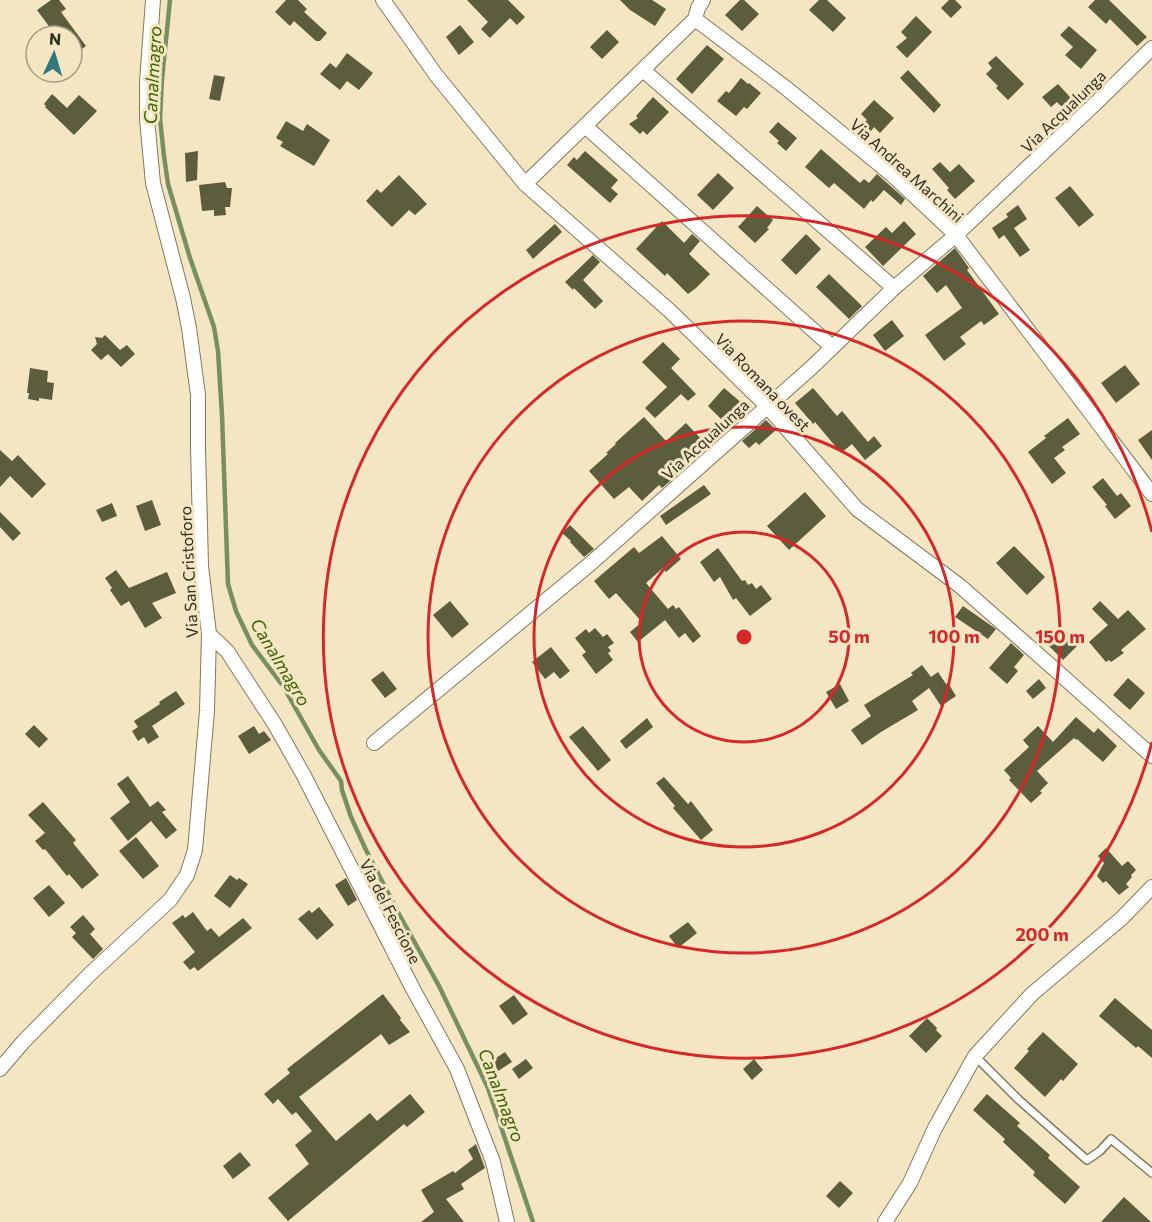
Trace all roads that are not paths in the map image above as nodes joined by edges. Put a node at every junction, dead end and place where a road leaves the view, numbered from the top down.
1 (153, 0) edge
2 (383, 0) edge
3 (704, 0) edge
4 (695, 19) junction
5 (1151, 50) edge
6 (643, 70) junction
7 (585, 126) junction
8 (525, 184) junction
9 (956, 235) junction
10 (894, 288) junction
11 (832, 347) junction
12 (767, 406) junction
13 (1152, 494) edge
14 (209, 634) junction
15 (374, 742) dead end
16 (1152, 756) edge
17 (1152, 888) edge
18 (975, 1056) junction
19 (0, 1069) edge
20 (1152, 1173) edge
21 (507, 1222) edge
22 (885, 1222) edge

1 - 14 street, Via San Cristoforo
2 - 8 street, Via Romana ovest
3 - 4 street
4 - 6 street
4 - 9 street, Via Andrea Marchini
5 - 9 street, Via Acqualunga
6 - 7 street
6 - 10 street
7 - 8 street
7 - 11 street
8 - 12 street, Via Romana ovest
9 - 10 street, Via Acqualunga
9 - 13 street, Via Andrea Marchini
10 - 11 street, Via Acqualunga
11 - 12 street, Via Acqualunga
12 - 15 street, Via Acqualunga
12 - 16 street, Via Romana ovest
14 - 19 street, Via San Cristoforo
14 - 21 street, Via del Fescione
17 - 18 street
18 - 20 lane
18 - 22 street

